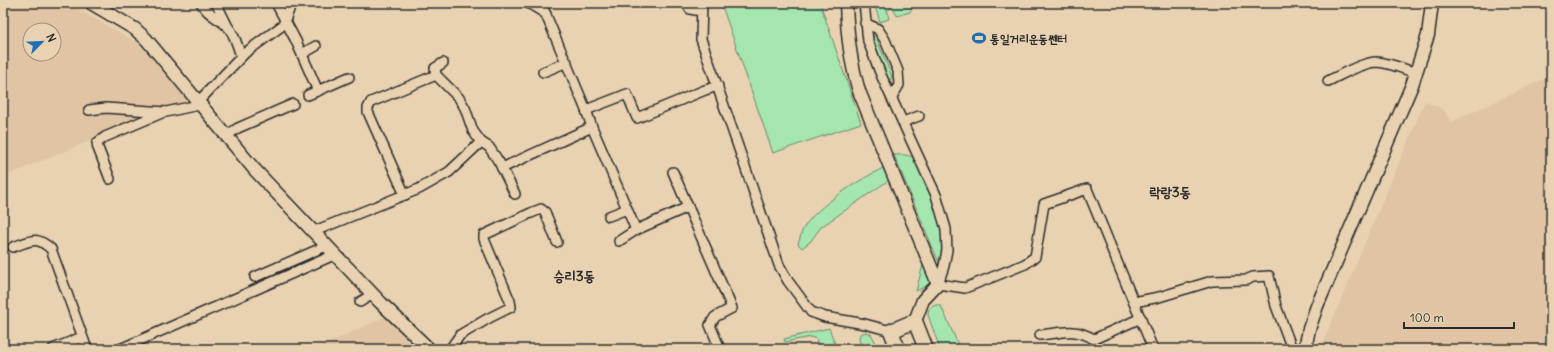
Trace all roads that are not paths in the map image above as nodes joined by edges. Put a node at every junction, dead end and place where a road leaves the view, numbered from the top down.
1 (91, 3) edge
2 (201, 3) edge
3 (216, 3) edge
4 (276, 3) edge
5 (290, 3) edge
6 (528, 3) edge
7 (541, 3) edge
8 (686, 3) edge
9 (846, 3) edge
10 (864, 3) edge
11 (1432, 3) edge
12 (701, 7) edge
13 (546, 14) junction
14 (285, 19) junction
15 (865, 23) junction
16 (228, 26) junction
17 (316, 46) dead end
18 (302, 54) junction
19 (241, 57) junction
20 (566, 62) junction
21 (443, 63) dead end
22 (544, 72) dead end
23 (1416, 73) junction
24 (436, 74) junction
25 (350, 76) dead end
26 (1328, 81) dead end
27 (718, 86) junction
28 (318, 91) junction
29 (308, 95) dead end
30 (892, 97) junction
31 (198, 102) junction
32 (293, 104) dead end
33 (89, 110) dead end
34 (586, 110) junction
35 (166, 112) junction
36 (919, 116) dead end
37 (903, 122) junction
38 (592, 127) junction
39 (226, 136) junction
40 (481, 142) junction
41 (502, 168) junction
42 (673, 172) dead end
43 (110, 179) dead end
44 (405, 194) junction
45 (515, 194) dead end
46 (688, 207) junction
47 (626, 209) junction
48 (609, 216) dead end
49 (636, 230) junction
50 (312, 232) junction
51 (619, 240) dead end
52 (557, 242) dead end
53 (13, 247) dead end
54 (330, 251) junction
55 (255, 277) dead end
56 (938, 284) junction
57 (373, 294) junction
58 (360, 302) dead end
59 (1134, 302) junction
60 (1141, 318) junction
61 (915, 321) junction
62 (891, 330) junction
63 (1040, 335) dead end
64 (82, 337) junction
65 (53, 349) edge
66 (87, 349) edge
67 (120, 349) edge
68 (430, 349) edge
69 (450, 349) edge
70 (720, 349) edge
71 (898, 349) edge
72 (926, 349) edge
73 (1154, 349) edge
74 (1292, 349) edge
75 (1305, 349) edge

1 - 31 main road
2 - 16 street
3 - 16 street
4 - 14 street
5 - 14 street
6 - 13 street
7 - 13 street
8 - 12 street
9 - 56 main road
10 - 15 street
11 - 23 main road
12 - 27 street
13 - 20 street
14 - 18 street
14 - 19 street
15 - 30 street
15 - 30 street
16 - 19 street
17 - 18 street
18 - 28 street
19 - 31 street
20 - 22 street
20 - 34 street
21 - 24 street
23 - 26 street
23 - 75 main road
24 - 40 street
24 - 44 street
25 - 28 street
27 - 34 street
27 - 62 street
28 - 29 street
30 - 37 street
31 - 35 street
31 - 39 main road
32 - 39 street
33 - 35 street
34 - 38 street
35 - 43 street
36 - 37 street
37 - 56 street
38 - 41 street
38 - 47 street
39 - 50 main road
40 - 41 street
40 - 44 street
41 - 45 street
42 - 46 street
44 - 50 street
46 - 49 street
46 - 70 street
47 - 48 street
47 - 49 street
49 - 51 street
50 - 54 main road
52 - 69 street
53 - 64 street
54 - 55 street
54 - 57 main road
54 - 67 street
56 - 59 street
56 - 61 main road
57 - 58 street
57 - 68 main road
59 - 60 street
59 - 74 street
60 - 63 street
60 - 73 street
61 - 62 main road
61 - 72 main road
62 - 71 main road
64 - 65 street
64 - 66 street

